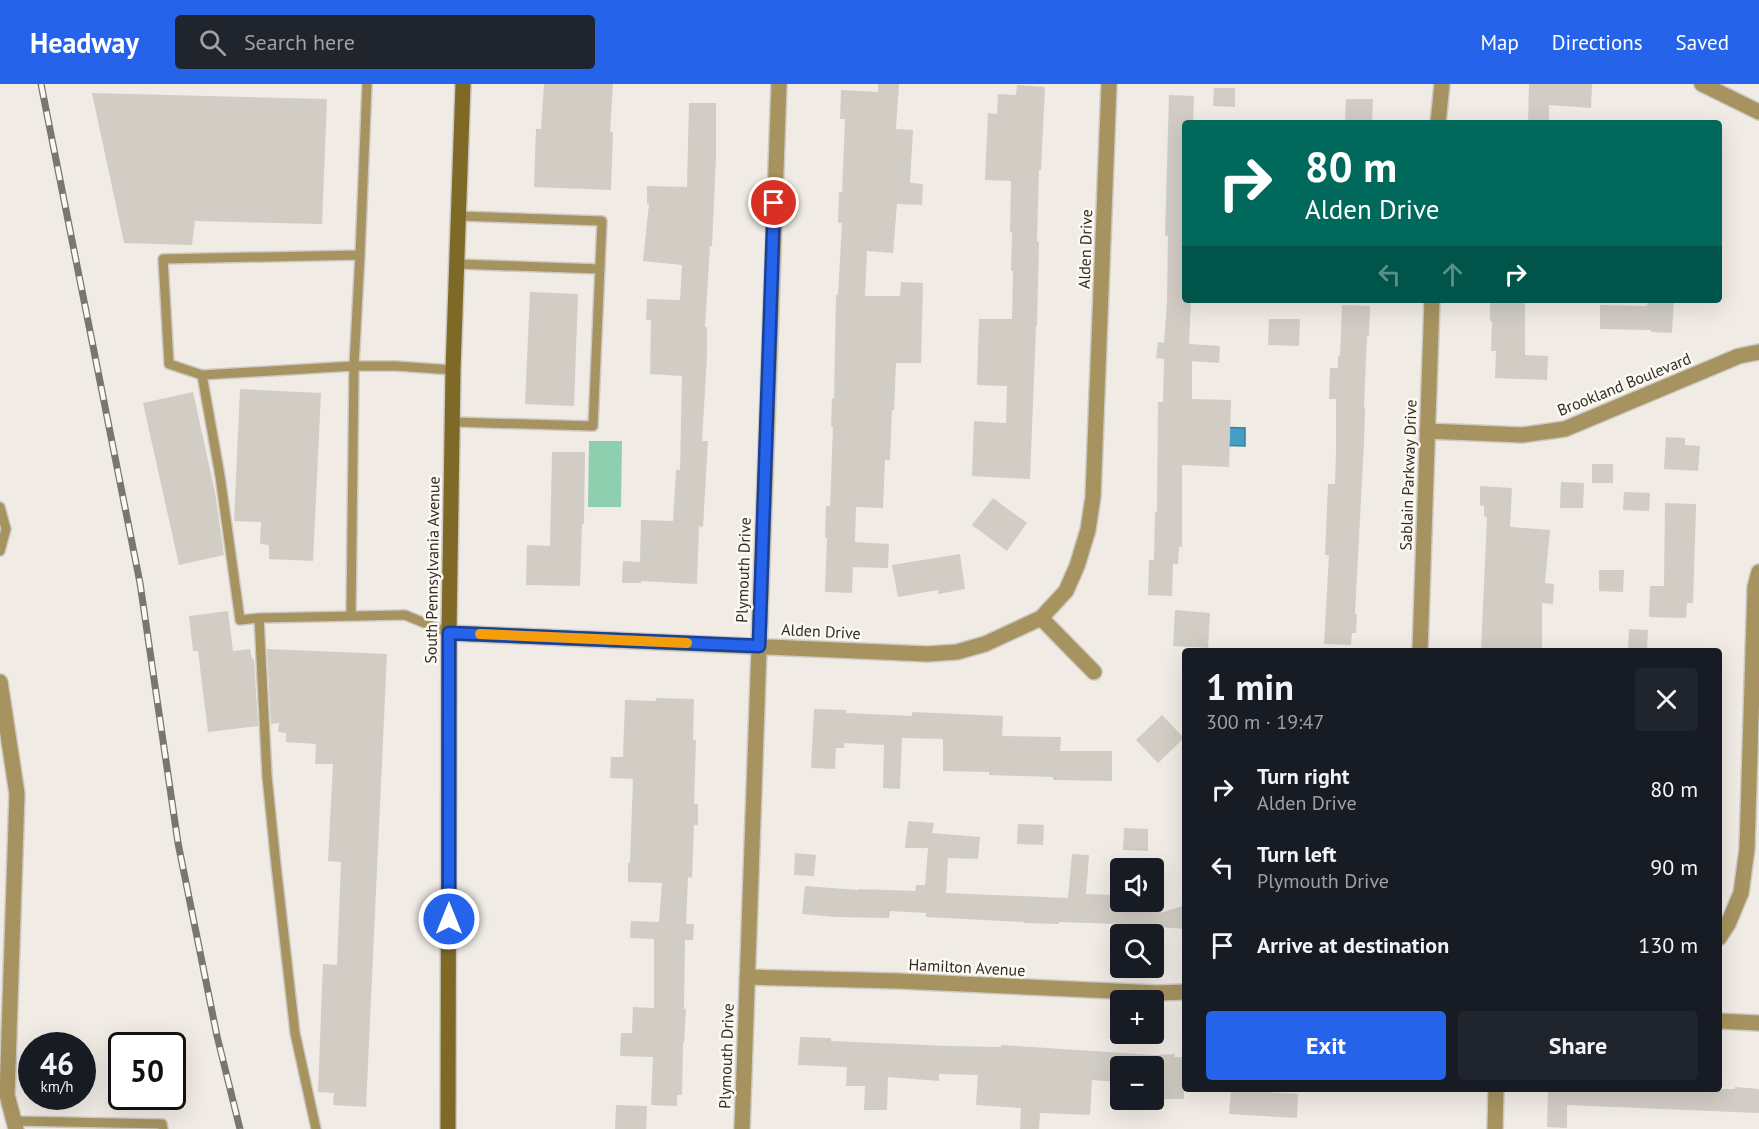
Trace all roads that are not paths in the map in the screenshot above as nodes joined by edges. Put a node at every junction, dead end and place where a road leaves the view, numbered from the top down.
1 (367, 84) edge
2 (463, 84) edge
3 (779, 84) edge
4 (1109, 84) edge
5 (1442, 84) edge
6 (1702, 84) edge
7 (1759, 112) edge
8 (1438, 120) edge
9 (458, 216) junction
10 (360, 255) junction
11 (456, 264) junction
12 (600, 269) junction
13 (1432, 303) edge
14 (1759, 352) edge
15 (354, 366) junction
16 (453, 370) junction
17 (202, 375) junction
18 (453, 422) junction
19 (1427, 431) junction
20 (0, 507) edge
21 (0, 551) edge
22 (1759, 572) edge
23 (351, 616) junction
24 (259, 618) junction
25 (1041, 618) junction
26 (449, 633) junction
27 (759, 646) junction
28 (1420, 648) edge
29 (1094, 672) dead end
30 (0, 682) edge
31 (1722, 933) edge
32 (747, 976) junction
33 (5, 980) edge
34 (1182, 992) edge
35 (1722, 1021) edge
36 (1759, 1023) edge
37 (1496, 1092) edge
38 (15, 1125) edge
39 (163, 1129) edge
40 (316, 1129) edge
41 (448, 1129) edge
42 (742, 1129) edge
43 (1495, 1129) edge

1 - 10 lane
2 - 9 main road, South Pennsylvania Avenue
3 - 27 street, Plymouth Drive
4 - 25 street, Alden Drive
5 - 8 street
6 - 7 street
9 - 11 main road, South Pennsylvania Avenue
9 - 12 lane
10 - 15 lane
10 - 17 lane
11 - 12 lane
11 - 16 main road, South Pennsylvania Avenue
12 - 18 lane
13 - 19 street, Sablain Parkway Drive
14 - 19 street, Brookland Boulevard
15 - 16 lane
15 - 17 lane
15 - 23 lane
16 - 18 main road, South Pennsylvania Avenue
17 - 24 lane
18 - 26 main road, South Pennsylvania Avenue
19 - 28 street, Sablain Parkway Drive
20 - 21 lane
22 - 31 street
23 - 24 lane
23 - 26 lane
24 - 40 lane
25 - 27 street, Alden Drive
25 - 29 street
26 - 27 street, Alden Drive
26 - 41 main road, South Pennsylvania Avenue
27 - 32 street, Plymouth Drive
30 - 33 street
32 - 34 street, Hamilton Avenue
32 - 42 street, Plymouth Drive
33 - 38 street
35 - 36 street
37 - 43 street
38 - 39 lane

